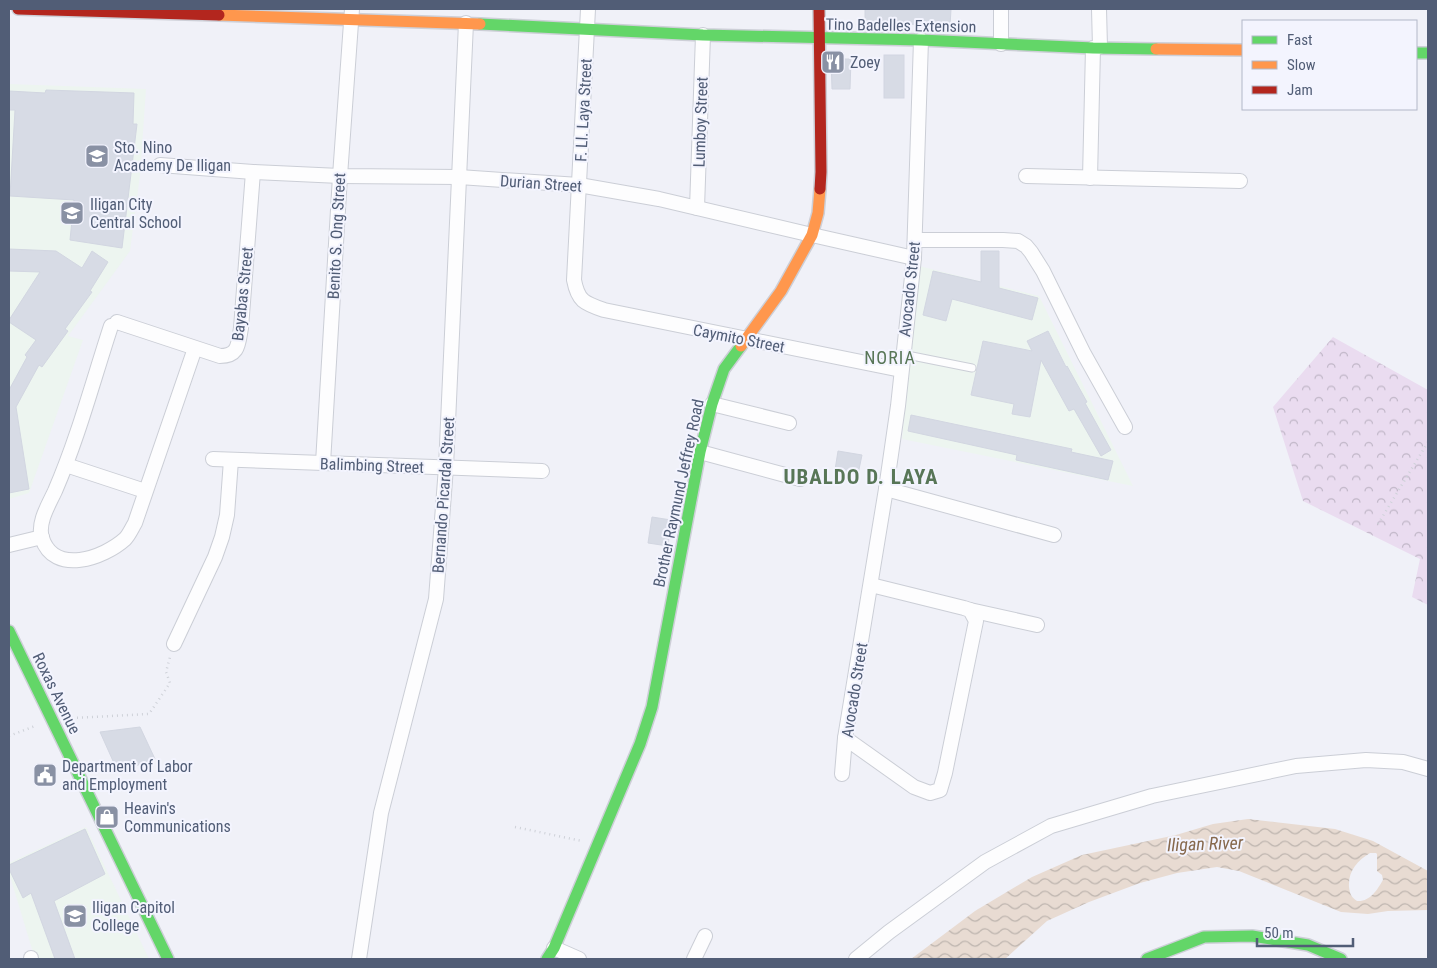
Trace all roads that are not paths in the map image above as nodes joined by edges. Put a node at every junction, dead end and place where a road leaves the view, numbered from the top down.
1 (18, 9) edge
2 (588, 9) edge
3 (819, 9) edge
4 (1001, 9) edge
5 (1099, 9) edge
6 (94, 10) edge
7 (218, 11) edge
8 (352, 14) edge
9 (466, 23) junction
10 (587, 28) junction
11 (703, 35) junction
12 (818, 39) junction
13 (921, 40) junction
14 (1000, 44) junction
15 (1097, 47) junction
16 (1242, 50) edge
17 (160, 165) dead end
18 (253, 172) junction
19 (340, 176) junction
20 (1026, 176) dead end
21 (459, 178) junction
22 (1090, 178) junction
23 (1240, 181) dead end
24 (579, 185) junction
25 (697, 208) junction
26 (812, 236) junction
27 (915, 240) junction
28 (914, 258) junction
29 (580, 299) joint
30 (745, 340) junction
31 (193, 354) dead end
32 (902, 354) junction
33 (972, 368) dead end
34 (901, 370) junction
35 (712, 404) junction
36 (789, 423) dead end
37 (1125, 427) dead end
38 (700, 452) junction
39 (213, 459) dead end
40 (231, 460) junction
41 (323, 463) junction
42 (66, 465) junction
43 (446, 468) junction
44 (542, 471) dead end
45 (800, 479) dead end
46 (886, 489) junction
47 (145, 491) junction
48 (1054, 535) dead end
49 (42, 537) junction
50 (9, 545) edge
51 (871, 585) junction
52 (970, 610) junction
53 (1037, 625) dead end
54 (9, 630) edge
55 (174, 644) road end
56 (845, 738) junction
57 (1428, 769) edge
58 (842, 774) dead end
59 (705, 936) dead end
60 (550, 954) edge
61 (168, 959) edge
62 (359, 959) edge
63 (579, 959) edge
64 (694, 959) edge
65 (856, 959) edge
66 (1147, 959) edge
67 (1341, 959) edge

1 - 6 main road, Tino Badelles Extension
2 - 10 street, F. Ll. Laya Street
3 - 12 main road, Brother Raymund Jeffrey Road
4 - 14 street
5 - 15 street
6 - 7 main road, Tino Badelles Extension
7 - 8 main road, Tino Badelles Extension
8 - 9 main road, Tino Badelles Extension
8 - 19 street, Benito S. Ong Street
9 - 10 main road, Tino Badelles Extension
9 - 21 street, Bernando Picardal Street
10 - 11 main road, Tino Badelles Extension
10 - 24 street, F. Ll. Laya Street
11 - 12 main road, Tino Badelles Extension
11 - 25 street, Lumboy Street
12 - 13 main road, Tino Badelles Extension
12 - 26 main road, Brother Raymund Jeffrey Road
13 - 14 main road, Tino Badelles Extension
13 - 27 street, Avocado Street
14 - 15 main road, Tino Badelles Extension
15 - 16 main road, Tino Badelles Extension
15 - 22 street
17 - 18 street, Durian Street
18 - 19 street, Durian Street
18 - 42 street, Bayabas Street
19 - 21 street, Durian Street
19 - 41 street, Benito S. Ong Street
20 - 22 street
21 - 24 street, Durian Street
21 - 43 street, Bernando Picardal Street
22 - 23 street
24 - 25 street, Durian Street
24 - 29 street, F. Ll. Laya Street
25 - 26 street, Durian Street
26 - 28 street, Durian Street
26 - 30 main road, Brother Raymund Jeffrey Road
27 - 28 street, Avocado Street
27 - 37 street
28 - 32 street, Avocado Street
29 - 30 street, Caymito Street
30 - 34 street, Caymito Street
30 - 35 main road, Brother Raymund Jeffrey Road
31 - 47 street
32 - 33 lane
32 - 34 street, Avocado Street
34 - 46 street, Avocado Street
35 - 36 street
35 - 38 main road, Brother Raymund Jeffrey Road
38 - 45 street
38 - 60 main road, Brother Raymund Jeffrey Road
39 - 40 street, Balimbing Street
40 - 41 street, Balimbing Street
40 - 55 street
41 - 43 street, Balimbing Street
42 - 47 street
42 - 49 street
43 - 44 street, Balimbing Street
43 - 62 street, Bernando Picardal Street
46 - 48 street
46 - 51 street, Avocado Street
47 - 49 street
49 - 50 street
51 - 52 street
51 - 56 street, Avocado Street
52 - 53 street
52 - 56 street
54 - 61 main road, Roxas Avenue
56 - 58 street, Avocado Street
57 - 65 street
59 - 64 street
60 - 63 street
66 - 67 main road

